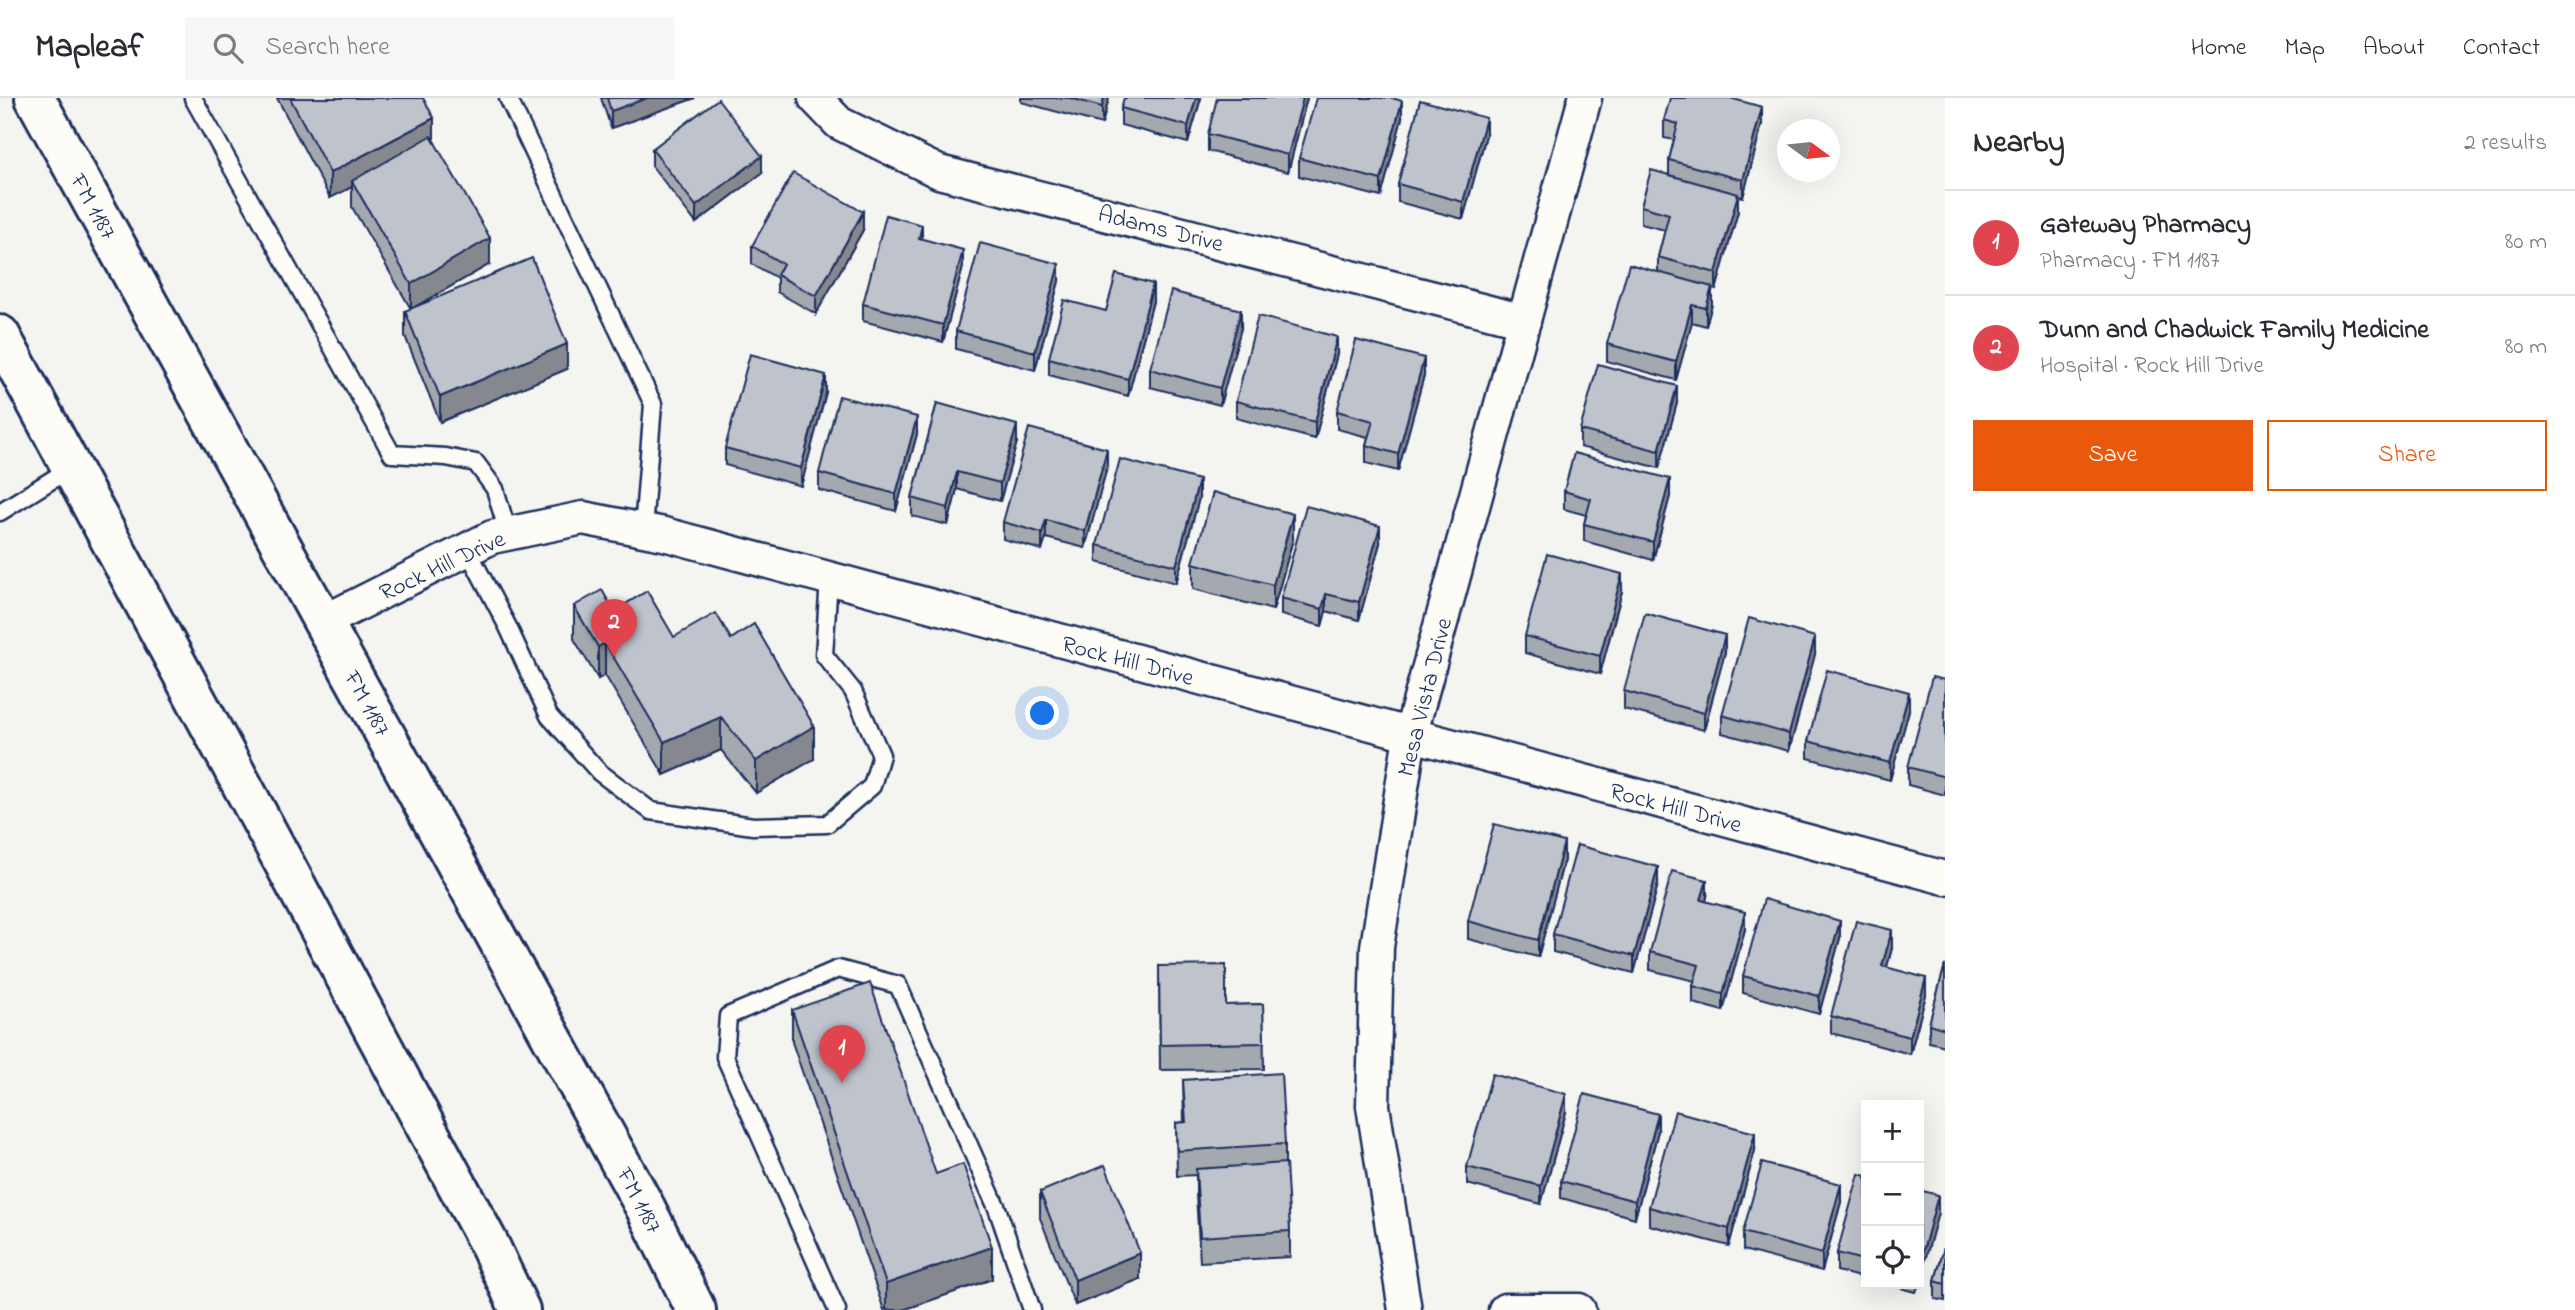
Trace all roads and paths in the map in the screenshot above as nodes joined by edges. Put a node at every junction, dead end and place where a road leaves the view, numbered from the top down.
1 (34, 98) edge
2 (193, 98) edge
3 (508, 98) edge
4 (816, 98) edge
5 (1585, 98) edge
6 (1524, 321) junction
7 (0, 335) edge
8 (71, 468) junction
9 (0, 512) edge
10 (643, 530) junction
11 (508, 533) junction
12 (467, 549) junction
13 (829, 579) junction
14 (323, 622) junction
15 (1410, 736) junction
16 (1945, 878) edge
17 (520, 1310) edge
18 (695, 1310) edge
19 (837, 1310) edge
20 (1032, 1310) edge
21 (1405, 1310) edge
22 (1506, 1310) edge
23 (1579, 1310) edge

1 - 14 main road, FM 1187 / FM 1187
2 - 11 lane
3 - 10 lane
4 - 6 street, Adams Drive
5 - 6 street, Mesa Vista Drive
6 - 15 street, Mesa Vista Drive
7 - 8 main road
8 - 9 lane
8 - 17 main road
10 - 11 street, Rock Hill Drive
10 - 13 street, Rock Hill Drive
11 - 12 street, Rock Hill Drive
12 - 13 lane
12 - 14 street, Rock Hill Drive
13 - 15 street, Rock Hill Drive
14 - 18 main road, FM 1187 / FM 1187
15 - 16 street, Rock Hill Drive
15 - 21 street, Mesa Vista Drive
19 - 20 lane
22 - 23 street

